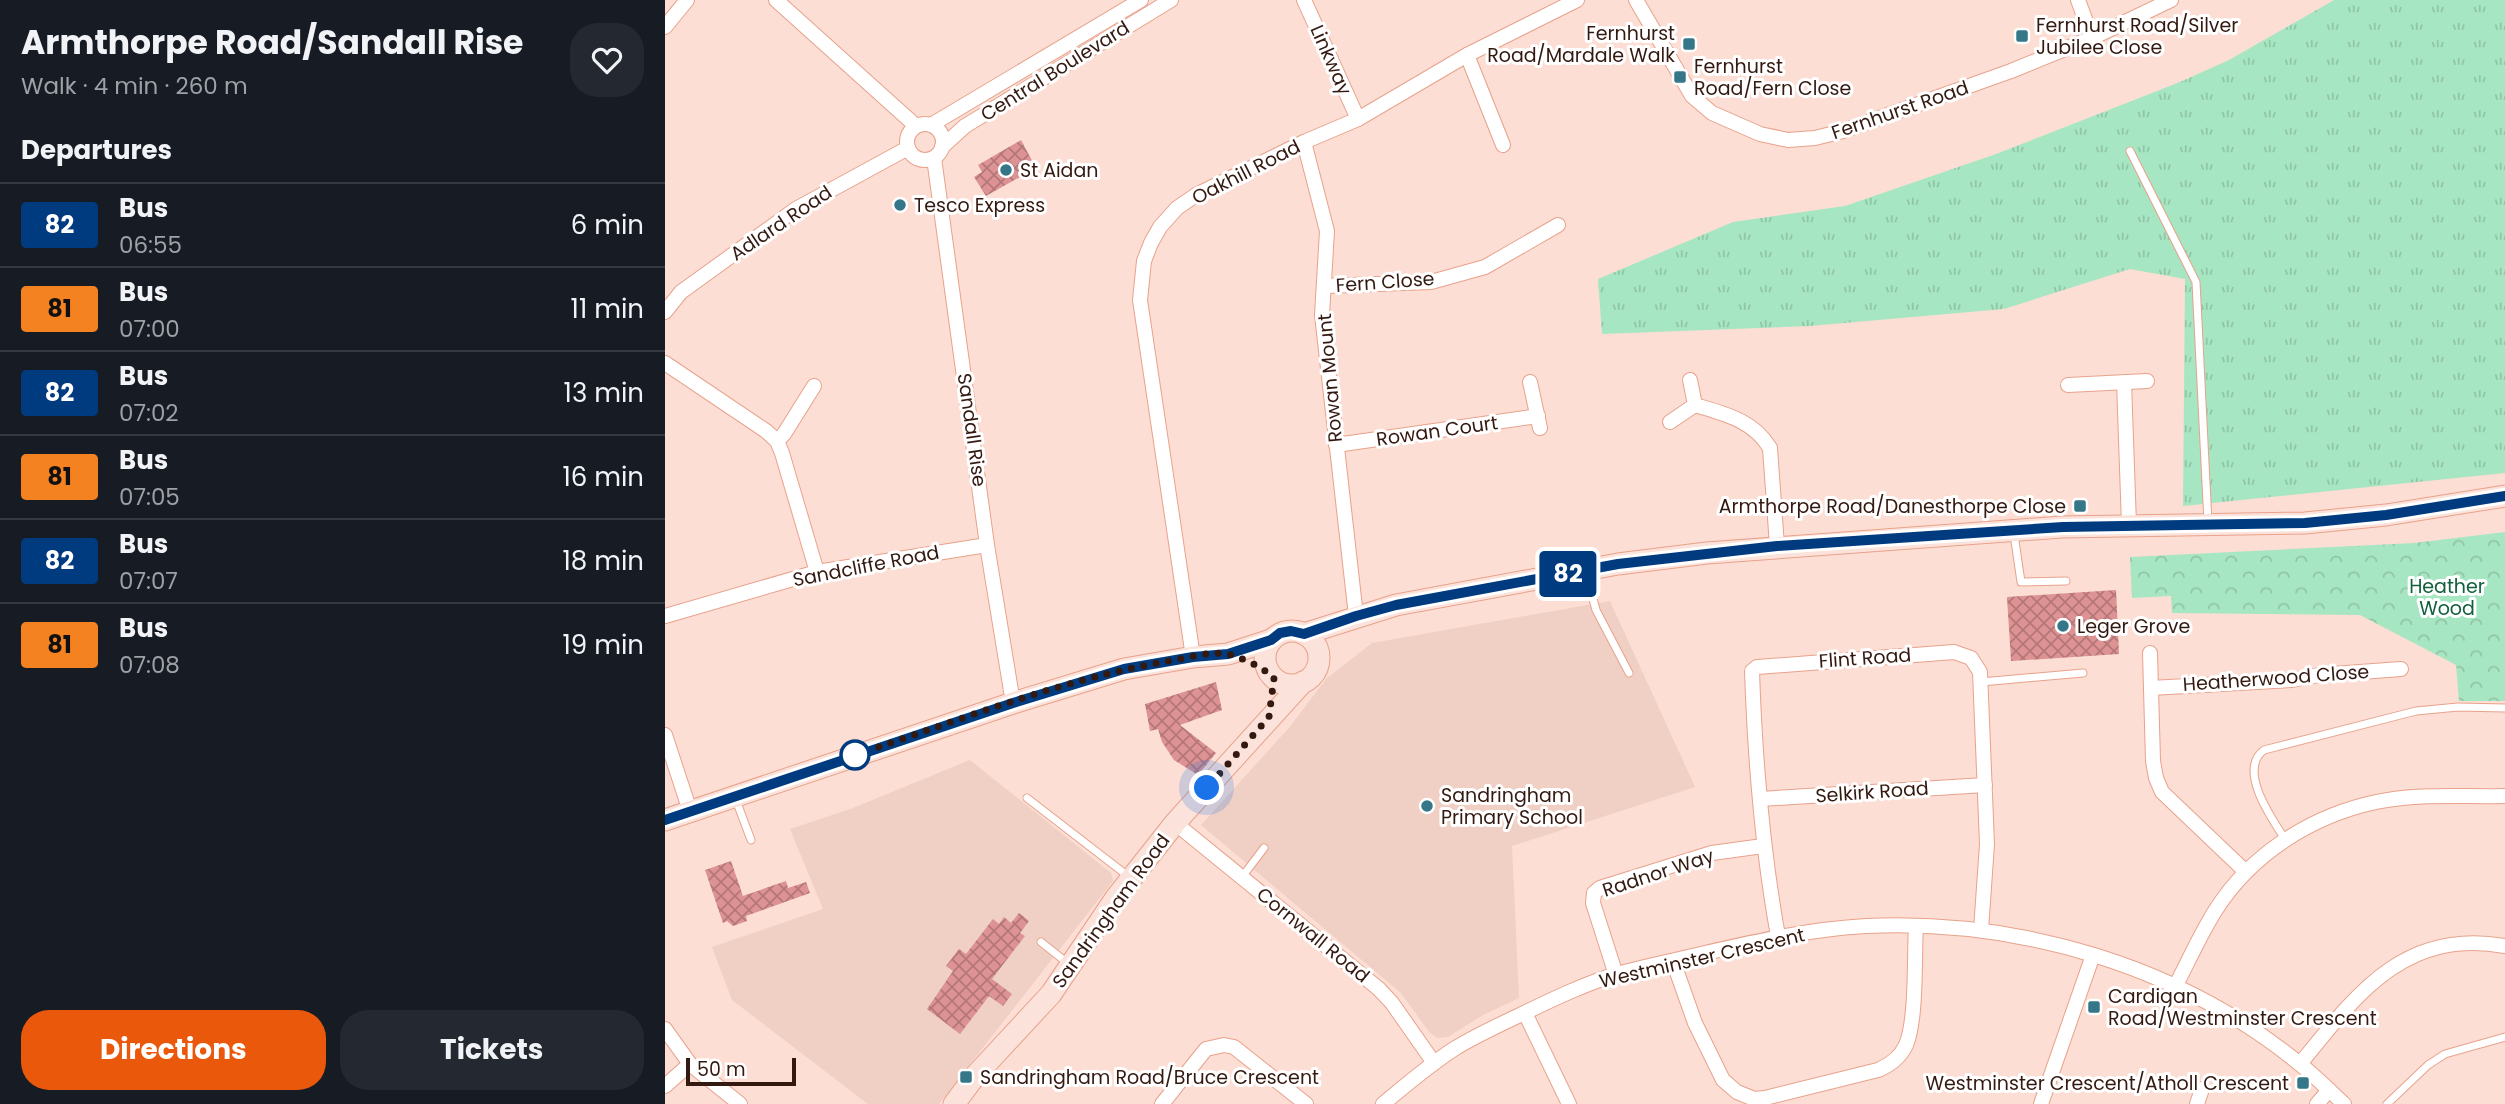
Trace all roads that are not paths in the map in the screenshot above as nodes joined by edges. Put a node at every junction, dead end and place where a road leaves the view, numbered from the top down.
1 (687, 0) edge
2 (776, 0) edge
3 (1142, 0) edge
4 (1171, 0) edge
5 (1304, 0) edge
6 (1577, 0) edge
7 (1636, 0) edge
8 (2078, 0) edge
9 (2171, 0) edge
10 (665, 27) edge
11 (1111, 27) junction
12 (2092, 38) junction
13 (1467, 55) junction
14 (1358, 119) junction
15 (931, 125) junction
16 (916, 126) junction
17 (1304, 142) junction
18 (1503, 145) dead end
19 (908, 148) junction
20 (2130, 151) dead end
21 (938, 153) junction
22 (1559, 225) dead end
23 (1325, 286) junction
24 (665, 313) edge
25 (665, 363) edge
26 (1690, 380) dead end
27 (2147, 381) dead end
28 (1530, 382) dead end
29 (2124, 383) junction
30 (2068, 385) dead end
31 (814, 386) dead end
32 (1695, 405) junction
33 (1670, 422) dead end
34 (777, 441) junction
35 (1336, 445) junction
36 (2505, 496) edge
37 (2208, 524) junction
38 (2129, 525) junction
39 (2013, 530) junction
40 (988, 545) junction
41 (1777, 546) junction
42 (1585, 571) junction
43 (817, 572) junction
44 (2066, 581) dead end
45 (665, 615) edge
46 (1356, 616) junction
47 (1304, 634) junction
48 (1271, 640) junction
49 (2150, 653) dead end
50 (1228, 654) junction
51 (1318, 656) junction
52 (1193, 657) junction
53 (2401, 669) dead end
54 (1629, 673) dead end
55 (2083, 673) dead end
56 (1271, 675) junction
57 (1303, 682) junction
58 (1981, 682) junction
59 (2151, 688) junction
60 (1013, 703) junction
61 (2505, 708) edge
62 (1269, 717) junction
63 (665, 735) edge
64 (1985, 785) junction
65 (735, 796) junction
66 (2505, 796) edge
67 (1027, 798) dead end
68 (1760, 799) junction
69 (690, 811) junction
70 (665, 820) edge
71 (1175, 823) junction
72 (2285, 839) junction
73 (751, 840) dead end
74 (1763, 846) junction
75 (1264, 848) dead end
76 (2246, 873) junction
77 (1242, 877) junction
78 (1131, 879) junction
79 (1916, 926) junction
80 (1981, 930) junction
81 (1778, 936) junction
82 (1041, 942) dead end
83 (2505, 946) edge
84 (2094, 956) junction
85 (1673, 961) junction
86 (1070, 965) junction
87 (1616, 975) junction
88 (2175, 987) junction
89 (1525, 1013) junction
90 (665, 1028) edge
91 (2505, 1037) edge
92 (1434, 1063) junction
93 (2300, 1064) junction
94 (689, 1065) junction
95 (665, 1086) edge
96 (2202, 1088) dead end
97 (2329, 1090) junction
98 (740, 1104) edge
99 (954, 1104) edge
100 (1162, 1104) edge
101 (1306, 1104) edge
102 (1383, 1104) edge
103 (1569, 1104) edge
104 (2041, 1104) edge
105 (2197, 1104) edge
106 (2317, 1104) edge
107 (2344, 1104) edge
108 (2387, 1104) edge

1 - 10 street
2 - 16 street
3 - 11 street, Central Boulevard
4 - 11 street, Central Boulevard
5 - 14 street, Linkway
6 - 13 street, Oakhill Road
7 - 12 street, Fernhurst Road
8 - 12 street
9 - 12 street, Fernhurst Road
11 - 15 street, Central Boulevard
11 - 21 street, Central Boulevard
13 - 14 street, Oakhill Road
13 - 18 street
14 - 17 street, Oakhill Road
15 - 16 street
15 - 21 street
16 - 19 street
17 - 23 street, Rowan Mount
17 - 52 street, Oakhill Road
19 - 21 street
19 - 24 street, Adlard Road
20 - 37 lane
21 - 40 street, Sandall Rise
22 - 23 street, Fern Close
23 - 35 street, Rowan Mount
25 - 34 street
26 - 32 street
27 - 29 street
28 - 35 street, Rowan Court
29 - 30 street
29 - 38 street
31 - 34 street
32 - 33 street
32 - 41 street
34 - 43 street
35 - 46 street, Rowan Mount
36 - 37 street
37 - 38 street
38 - 39 street
39 - 41 street
39 - 44 lane
40 - 43 street, Sandcliffe Road
40 - 60 street, Sandall Rise
41 - 42 street
42 - 46 street
42 - 54 lane
43 - 45 street, Sandcliffe Road
46 - 47 street
46 - 51 street
47 - 48 street
47 - 51 street
48 - 50 street
48 - 56 street
49 - 59 street
50 - 52 street
50 - 56 street
51 - 57 street
52 - 60 street
53 - 59 street, Heatherwood Close
55 - 58 lane
56 - 57 street
56 - 62 street
57 - 62 street, Sandringham Road
58 - 64 street
58 - 68 street, Flint Road
59 - 76 street
60 - 65 street
61 - 72 lane
62 - 71 street, Sandringham Road
63 - 69 street
64 - 68 street, Selkirk Road
64 - 80 street
65 - 69 street
65 - 73 lane
66 - 72 street
67 - 78 lane
68 - 74 street, Flint Road
69 - 70 street
71 - 77 street, Cornwall Road
71 - 78 street, Sandringham Road
72 - 76 street
74 - 81 street, Flint Road
74 - 87 street, Radnor Way
75 - 77 lane
76 - 88 street
77 - 92 street, Cornwall Road
78 - 86 street, Sandringham Road
79 - 80 street, Westminster Crescent
79 - 81 street, Westminster Crescent
79 - 85 street
80 - 84 street, Westminster Crescent
81 - 85 street, Westminster Crescent
82 - 86 lane
83 - 93 street
84 - 88 street, Westminster Crescent
84 - 104 street
85 - 87 street, Westminster Crescent
86 - 99 street, Sandringham Road
87 - 89 street, Westminster Crescent
88 - 93 street, Westminster Crescent
89 - 92 street, Westminster Crescent
89 - 103 street
90 - 94 street
91 - 108 lane
92 - 102 street, Westminster Crescent
93 - 97 street, Westminster Crescent
94 - 95 street
94 - 98 street
96 - 105 street
97 - 106 street
97 - 107 street, Westminster Crescent
100 - 101 street

